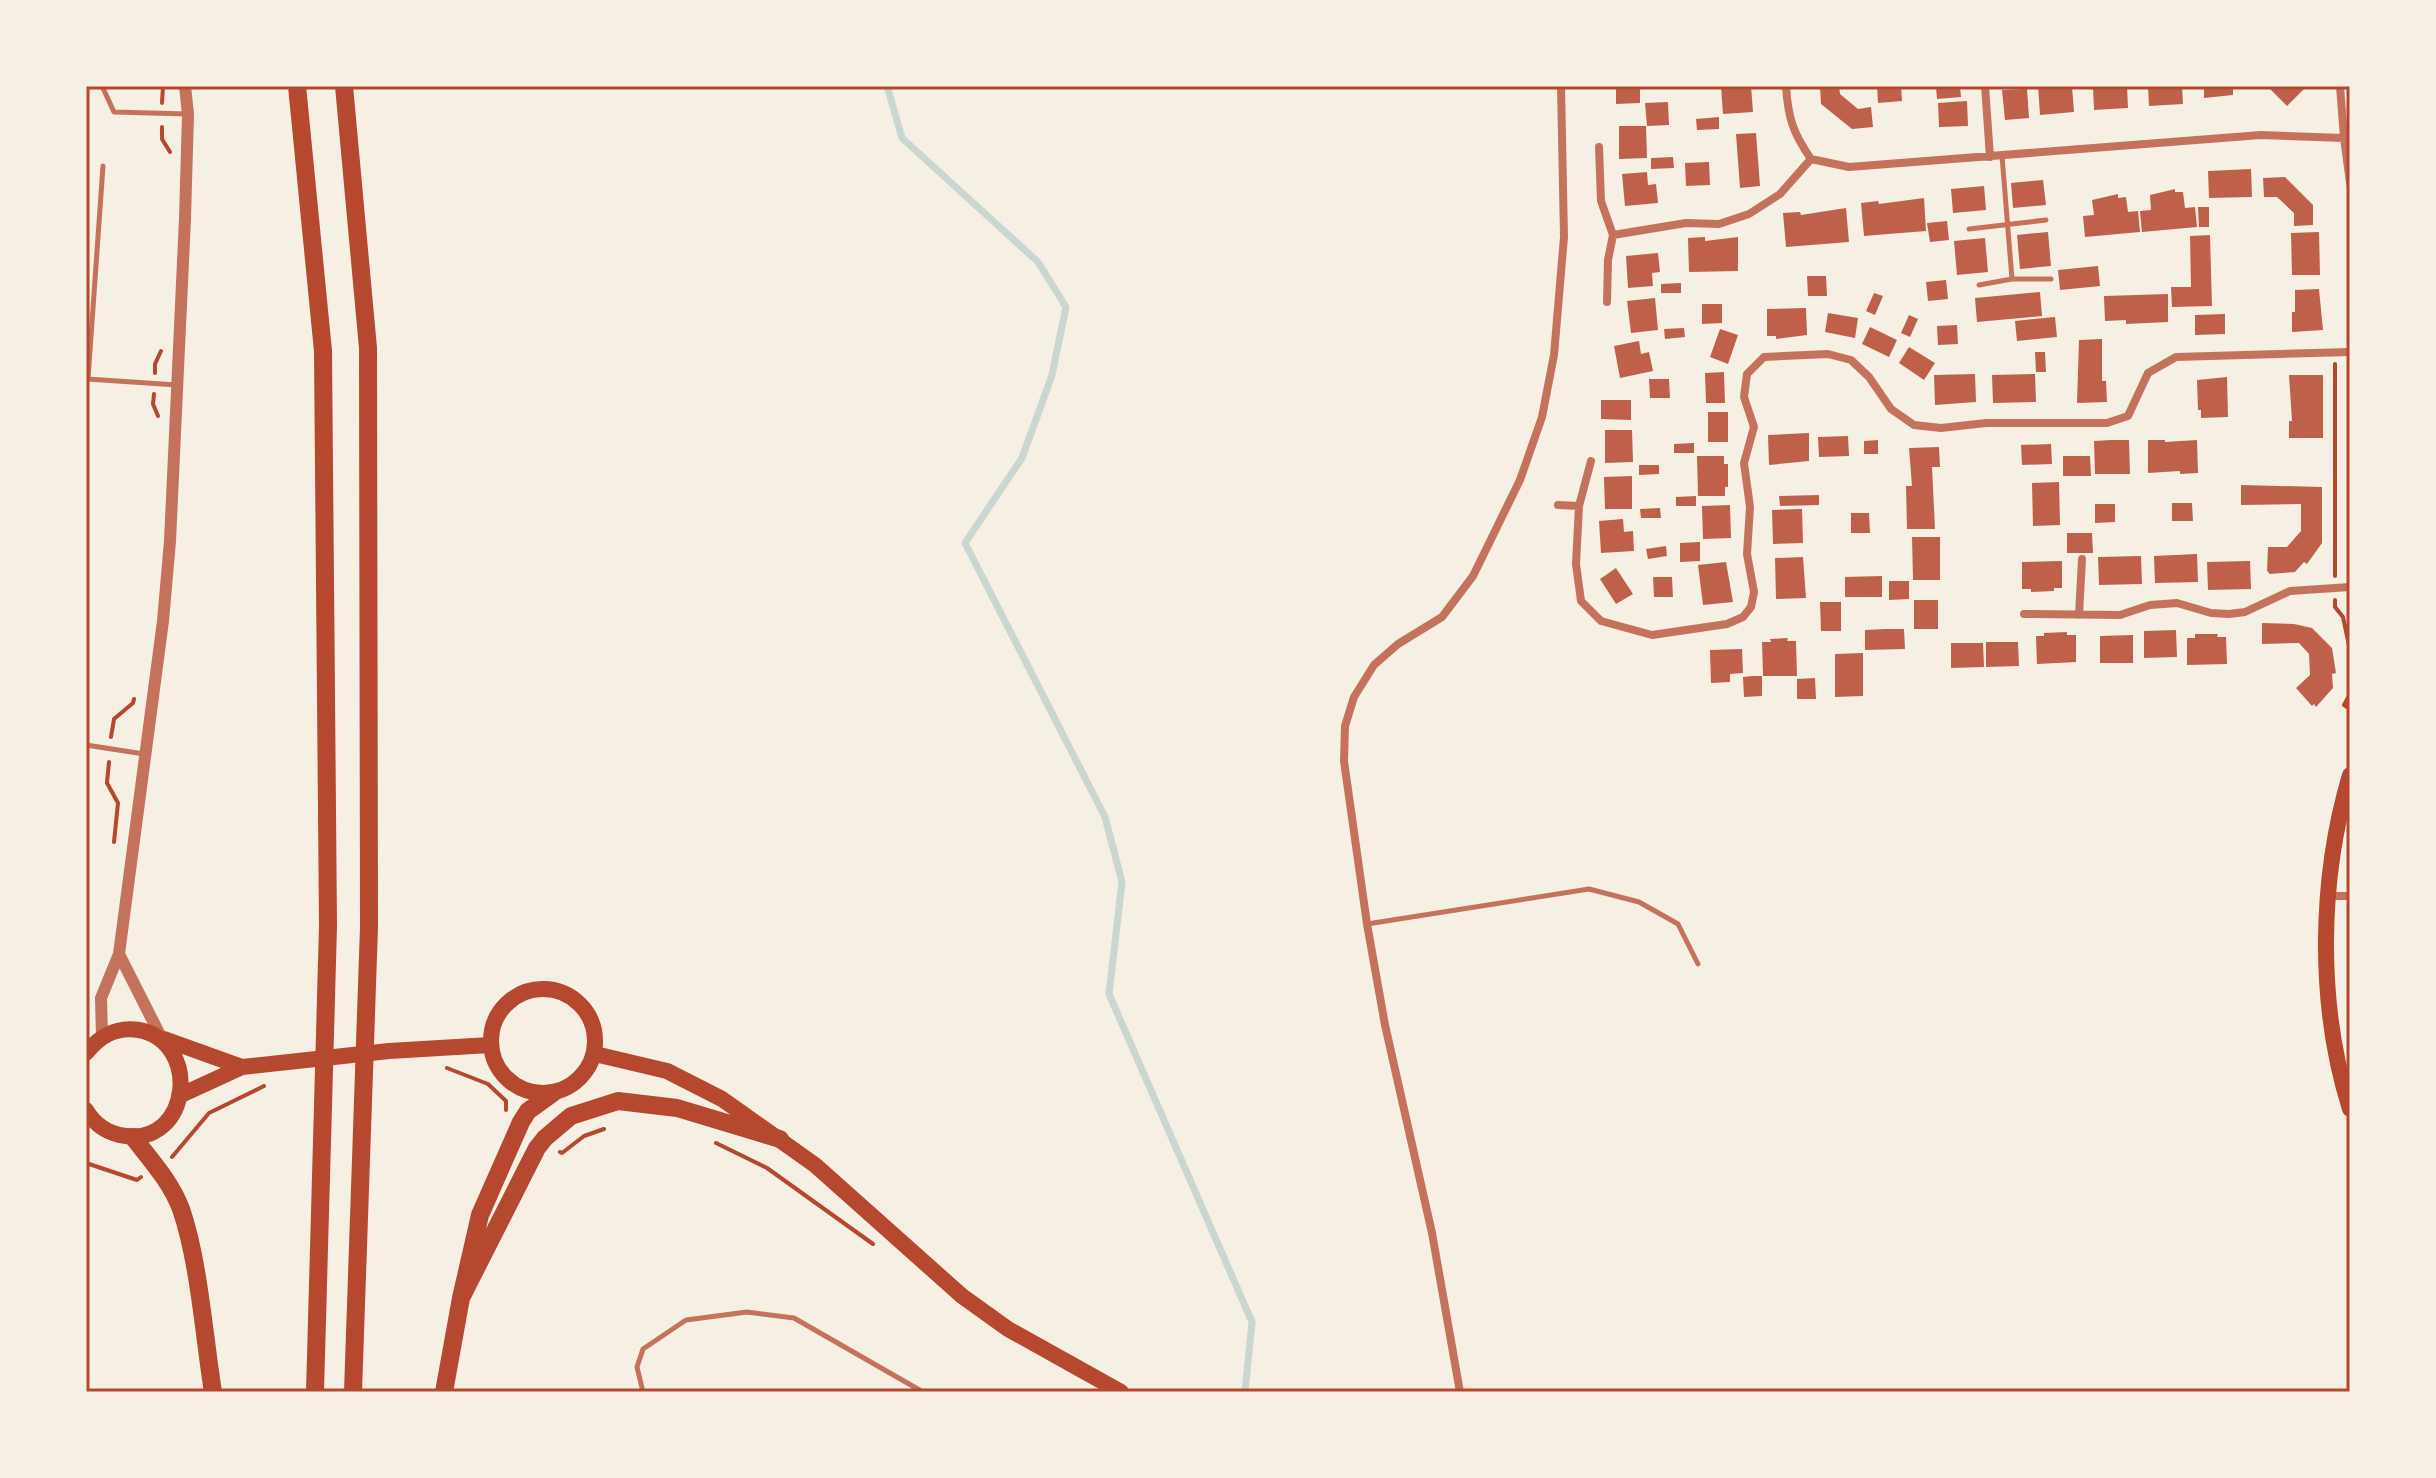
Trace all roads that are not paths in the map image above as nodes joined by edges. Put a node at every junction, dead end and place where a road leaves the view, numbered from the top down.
1 (102, 86) edge
2 (185, 86) edge
3 (297, 86) edge
4 (344, 86) edge
5 (1561, 86) edge
6 (1786, 86) edge
7 (1985, 86) edge
8 (2340, 86) edge
9 (188, 114) junction
10 (2347, 138) edge
11 (1599, 147) dead end
12 (2002, 156) junction
13 (1990, 157) junction
14 (1811, 159) junction
15 (103, 166) dead end
16 (2350, 183) edge
17 (2046, 220) dead end
18 (2007, 223) junction
19 (1969, 229) dead end
20 (1613, 235) junction
21 (2012, 279) junction
22 (2051, 279) dead end
23 (1979, 285) dead end
24 (1607, 302) dead end
25 (2350, 352) edge
26 (87, 379) edge
27 (178, 385) junction
28 (1591, 461) dead end
29 (1558, 505) dead end
30 (1579, 506) junction
31 (2082, 559) dead end
32 (2350, 587) edge
33 (2024, 614) dead end
34 (2079, 615) junction
35 (86, 745) edge
36 (145, 755) junction
37 (2350, 775) edge
38 (2327, 896) junction
39 (2350, 896) edge
40 (1367, 924) junction
41 (119, 954) junction
42 (1698, 964) dead end
43 (102, 1036) junction
44 (162, 1039) junction
45 (490, 1045) junction
46 (86, 1053) edge
47 (595, 1054) junction
48 (242, 1067) junction
49 (553, 1093) junction
50 (181, 1095) junction
51 (2350, 1109) edge
52 (86, 1110) edge
53 (94, 1130) edge
54 (133, 1137) junction
55 (780, 1139) junction
56 (461, 1298) junction
57 (213, 1392) edge
58 (315, 1392) edge
59 (353, 1392) edge
60 (444, 1392) edge
61 (643, 1392) edge
62 (923, 1392) edge
63 (1121, 1392) edge
64 (1460, 1392) edge

1 - 9 lane
2 - 9 street
3 - 58 highway
4 - 59 highway
5 - 40 street
6 - 14 street
7 - 13 street
8 - 10 street
9 - 27 street
10 - 12 street
10 - 16 street
11 - 20 street
12 - 13 street
12 - 18 lane
13 - 14 street
14 - 20 street
15 - 26 lane
17 - 18 lane
18 - 19 lane
18 - 21 lane
20 - 24 street
21 - 22 lane
21 - 23 lane
25 - 30 street
26 - 27 lane
27 - 36 street
28 - 30 street
29 - 30 street
31 - 34 street
32 - 34 street
33 - 34 street
35 - 36 lane
36 - 41 street
37 - 38 main road
38 - 39 street
38 - 51 main road
40 - 42 lane
40 - 64 street
41 - 43 street
41 - 44 street
43 - 44 main road
43 - 46 main road
44 - 48 main road
44 - 50 main road
45 - 47 main road
45 - 48 main road
45 - 49 main road
47 - 49 main road
47 - 55 main road
48 - 50 main road
49 - 56 highway
50 - 54 main road
52 - 53 main road
53 - 54 main road
54 - 57 highway
55 - 56 highway
55 - 63 main road
56 - 60 highway
61 - 62 lane

